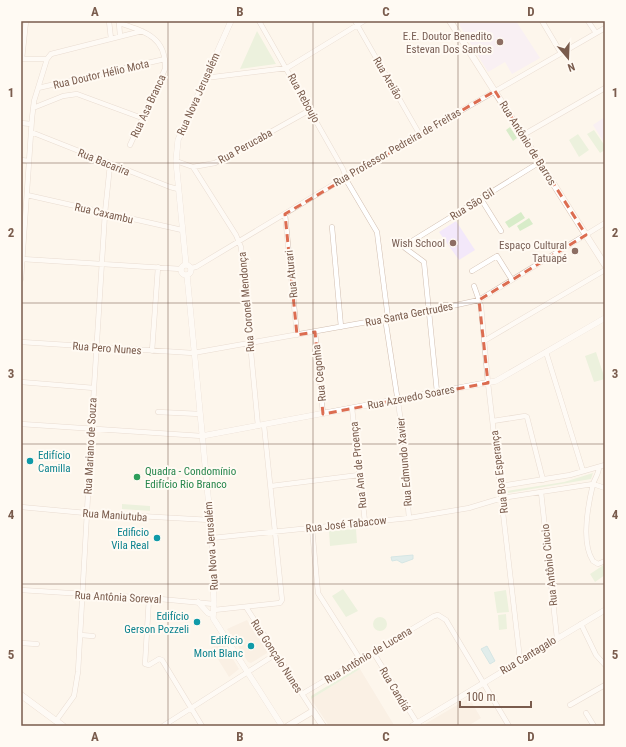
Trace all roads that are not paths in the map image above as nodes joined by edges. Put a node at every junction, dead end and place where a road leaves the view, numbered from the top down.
1 (26, 21) edge
2 (109, 21) edge
3 (231, 21) edge
4 (259, 21) edge
5 (364, 21) edge
6 (450, 21) edge
7 (542, 21) edge
8 (588, 21) edge
9 (119, 22) edge
10 (356, 23) edge
11 (605, 28) edge
12 (144, 30) junction
13 (596, 33) junction
14 (120, 36) junction
15 (111, 39) junction
16 (561, 53) junction
17 (22, 59) edge
18 (47, 59) junction
19 (165, 59) junction
20 (287, 68) junction
21 (205, 78) junction
22 (38, 88) junction
23 (605, 88) edge
24 (495, 91) junction
25 (33, 108) junction
26 (310, 110) junction
27 (142, 118) junction
28 (21, 123) edge
29 (31, 124) junction
30 (31, 132) junction
31 (420, 135) junction
32 (523, 135) junction
33 (130, 145) dead end
34 (21, 160) edge
35 (29, 161) junction
36 (176, 161) junction
37 (540, 162) junction
38 (110, 165) junction
39 (193, 167) junction
40 (346, 177) junction
41 (178, 189) junction
42 (27, 195) junction
43 (480, 199) junction
44 (105, 213) junction
45 (285, 214) junction
46 (605, 223) edge
47 (332, 227) dead end
48 (182, 230) junction
49 (501, 231) dead end
50 (586, 235) junction
51 (239, 242) junction
52 (22, 253) edge
53 (22, 259) junction
54 (102, 264) junction
55 (605, 265) edge
56 (158, 267) junction
57 (186, 267) junction
58 (605, 270) edge
59 (472, 271) dead end
60 (187, 275) junction
61 (21, 279) edge
62 (512, 280) junction
63 (474, 286) dead end
64 (479, 300) junction
65 (429, 311) junction
66 (388, 318) junction
67 (605, 318) edge
68 (341, 327) junction
69 (315, 332) junction
70 (297, 335) junction
71 (484, 341) junction
72 (21, 342) edge
73 (250, 344) junction
74 (97, 348) junction
75 (152, 351) junction
76 (546, 352) junction
77 (194, 353) junction
78 (21, 382) edge
79 (488, 383) junction
80 (94, 388) junction
81 (437, 392) junction
82 (398, 400) junction
83 (352, 408) junction
84 (158, 412) dead end
85 (200, 414) junction
86 (323, 414) junction
87 (493, 421) junction
88 (21, 424) edge
89 (261, 426) junction
90 (92, 430) junction
91 (202, 436) junction
92 (605, 465) edge
93 (599, 467) junction
94 (583, 471) junction
95 (359, 475) junction
96 (543, 480) junction
97 (593, 484) junction
98 (271, 486) junction
99 (501, 486) junction
100 (605, 488) edge
101 (541, 492) junction
102 (502, 498) junction
103 (21, 507) edge
104 (86, 513) junction
105 (409, 518) junction
106 (210, 520) junction
107 (364, 522) junction
108 (312, 528) junction
109 (276, 531) junction
110 (212, 538) junction
111 (605, 561) edge
112 (21, 590) edge
113 (81, 595) junction
114 (149, 598) junction
115 (198, 602) junction
116 (246, 607) junction
117 (214, 610) junction
118 (605, 610) edge
119 (581, 624) junction
120 (80, 635) junction
121 (93, 636) dead end
122 (557, 638) junction
123 (21, 643) edge
124 (37, 644) dead end
125 (373, 652) junction
126 (276, 654) junction
127 (360, 660) junction
128 (520, 660) junction
129 (605, 664) edge
130 (247, 673) junction
131 (483, 682) junction
132 (605, 685) edge
133 (302, 694) junction
134 (21, 696) edge
135 (570, 705) dead end
136 (192, 708) junction
137 (311, 712) junction
138 (586, 713) dead end
139 (56, 721) junction
140 (416, 725) edge
141 (63, 726) edge
142 (163, 726) edge
143 (202, 726) edge
144 (282, 726) edge
145 (288, 726) edge
146 (323, 726) edge
147 (509, 726) edge
148 (594, 726) edge

1 - 17 street
2 - 15 street
3 - 21 street, Rua Nova Jerusalém
4 - 20 street, Rua Reboujo
5 - 10 street
6 - 24 main road, Rua Antônio de Barros
7 - 16 street
8 - 13 street
9 - 12 street, Rua Asa Branca
9 - 14 street
10 - 20 street
10 - 31 street, Rua Areião
11 - 13 street, Rua Professor Pedreira de Freitas
12 - 14 street
12 - 19 street, Rua Asa Branca
13 - 16 street, Rua Professor Pedreira de Freitas
14 - 15 street
15 - 18 street
16 - 24 street, Rua Professor Pedreira de Freitas
17 - 18 street
18 - 22 street
19 - 22 street, Rua Doutor Hélio Mota
19 - 27 street, Rua Asa Branca
20 - 21 street
20 - 26 street, Rua Reboujo
21 - 36 street, Rua Nova Jerusalém
22 - 25 street
23 - 32 street
24 - 31 street, Rua Professor Pedreira de Freitas
24 - 32 main road, Rua Antônio de Barros
25 - 27 street
25 - 29 street
26 - 39 street, Rua Perucaba
26 - 40 street, Rua Reboujo
27 - 33 street, Rua Asa Branca
28 - 29 street
29 - 30 street
30 - 35 street
30 - 38 street, Rua Bacarira
31 - 40 street, Rua Professor Pedreira de Freitas
32 - 37 main road, Rua Antônio de Barros
34 - 35 street
35 - 42 street
36 - 39 street
36 - 41 street, Rua Nova Jerusalém
37 - 43 street, Rua São Gil
37 - 50 main road, Rua Antônio de Barros
38 - 41 street, Rua Bacarira
38 - 44 street, Rua Mariano de Souza
39 - 51 street, Rua Coronel Mendonça
40 - 45 street, Rua Professor Pedreira de Freitas
40 - 66 street, Rua Edmundo Xavier
41 - 48 street, Rua Nova Jerusalém
42 - 44 street, Rua Caxambu
42 - 52 street
43 - 49 street
43 - 65 street, Rua São Gil
44 - 48 street, Rua Caxambu
44 - 54 street, Rua Mariano de Souza
45 - 51 street, Rua Professor Pedreira de Freitas
45 - 70 street, Rua Aturari
46 - 50 street, Rua Santa Gertrudes
47 - 68 street
48 - 57 street, Rua Nova Jerusalém
50 - 55 main road, Rua Antônio de Barros
50 - 62 street, Rua Santa Gertrudes
51 - 57 street, Rua Professor Pedreira de Freitas
51 - 73 street, Rua Coronel Mendonça
52 - 53 street
53 - 54 street, Rua Professor Pedreira de Freitas
53 - 61 street
54 - 56 street, Rua Professor Pedreira de Freitas
54 - 74 street, Rua Mariano de Souza
56 - 57 street, Rua Professor Pedreira de Freitas
56 - 75 street
57 - 60 street
57 - 60 street
58 - 71 street
59 - 62 street
60 - 77 street, Rua Nova Jerusalém
62 - 64 street, Rua Santa Gertrudes
63 - 64 street, Rua Boa Esperança
64 - 65 street, Rua Santa Gertrudes
64 - 71 street, Rua Boa Esperança
65 - 66 street, Rua Santa Gertrudes
65 - 81 street
66 - 68 street, Rua Santa Gertrudes
66 - 82 street, Rua Edmundo Xavier
67 - 76 street, Rua Azevedo Soares
68 - 69 street, Rua Santa Gertrudes
69 - 70 street, Rua Santa Gertrudes
69 - 86 street, Rua Cegonha
70 - 73 street, Rua Santa Gertrudes
71 - 79 street, Rua Boa Esperança
72 - 74 street, Rua Pero Nunes
73 - 77 street, Rua Santa Gertrudes
73 - 89 street, Rua Coronel Mendonça
74 - 75 street, Rua Pero Nunes
74 - 80 street, Rua Mariano de Souza
75 - 77 street, Rua Pero Nunes
76 - 79 street, Rua Azevedo Soares
76 - 94 street
77 - 85 street, Rua Nova Jerusalém
78 - 80 street
79 - 81 street, Rua Azevedo Soares
79 - 87 street, Rua Boa Esperança
80 - 90 street, Rua Mariano de Souza
81 - 82 street, Rua Azevedo Soares
82 - 83 street, Rua Azevedo Soares
82 - 105 street, Rua Edmundo Xavier
83 - 86 street, Rua Azevedo Soares
83 - 95 street, Rua Ana de Proença
84 - 85 street
85 - 91 street, Rua Nova Jerusalém
86 - 89 street, Rua Azevedo Soares
87 - 96 street
87 - 99 street, Rua Boa Esperança
88 - 90 street
89 - 91 street, Rua Azevedo Soares
89 - 98 street, Rua Coronel Mendonça
90 - 91 street
90 - 104 street, Rua Mariano de Souza
91 - 106 street, Rua Nova Jerusalém
92 - 93 street
93 - 94 street
93 - 97 street
94 - 96 street
95 - 98 street
95 - 107 street, Rua Ana de Proença
96 - 99 street
97 - 100 street
97 - 101 street, Rua José Tabacow
97 - 111 street
98 - 109 street, Rua Coronel Mendonça
99 - 102 street, Rua Boa Esperança
101 - 102 street, Rua José Tabacow
101 - 122 street, Rua Antônio Ciucio
102 - 105 street, Rua José Tabacow
102 - 128 street, Rua Boa Esperança
103 - 104 street, Rua Maniutuba
104 - 106 street, Rua Maniutuba
104 - 113 street, Rua Mariano de Souza
105 - 107 street, Rua José Tabacow
106 - 110 street, Rua Nova Jerusalém
107 - 108 street, Rua José Tabacow
108 - 109 street, Rua José Tabacow
108 - 127 street
109 - 110 street, Rua José Tabacow
109 - 116 street, Rua Coronel Mendonça
110 - 117 street, Rua Nova Jerusalém
112 - 113 street, Rua Antônia Soreval
113 - 114 street, Rua Antônia Soreval
113 - 120 street, Rua Mariano de Souza
114 - 115 street, Rua Antônia Soreval
114 - 136 street
115 - 117 street, Rua Antônia Soreval
115 - 117 street
116 - 117 street, Rua Coronel Mendonça
116 - 126 street, Rua Gonçalo Nunes
117 - 130 street, Rua Nova Jerusalém
118 - 119 street, Rua Cantagalo
119 - 122 street, Rua Cantagalo
119 - 129 street
120 - 121 street
120 - 139 street, Rua Mariano de Souza
122 - 128 street, Rua Cantagalo
123 - 124 street
125 - 127 street, Rua Antônio de Lucena
125 - 131 street, Rua Antônio de Lucena
125 - 140 street, Rua Candiá
126 - 130 street
126 - 133 street, Rua Gonçalo Nunes
127 - 133 street, Rua Antônio de Lucena
128 - 131 street, Rua Cantagalo
130 - 136 street
130 - 144 street, Rua Nova Jerusalém
131 - 140 street, Rua Cantagalo
131 - 147 street
132 - 135 street
133 - 137 street, Rua Gonçalo Nunes
134 - 139 main road
136 - 142 street
136 - 143 street
137 - 145 main road
137 - 146 main road, Rua Gonçalo Nunes
138 - 148 street
139 - 141 main road

